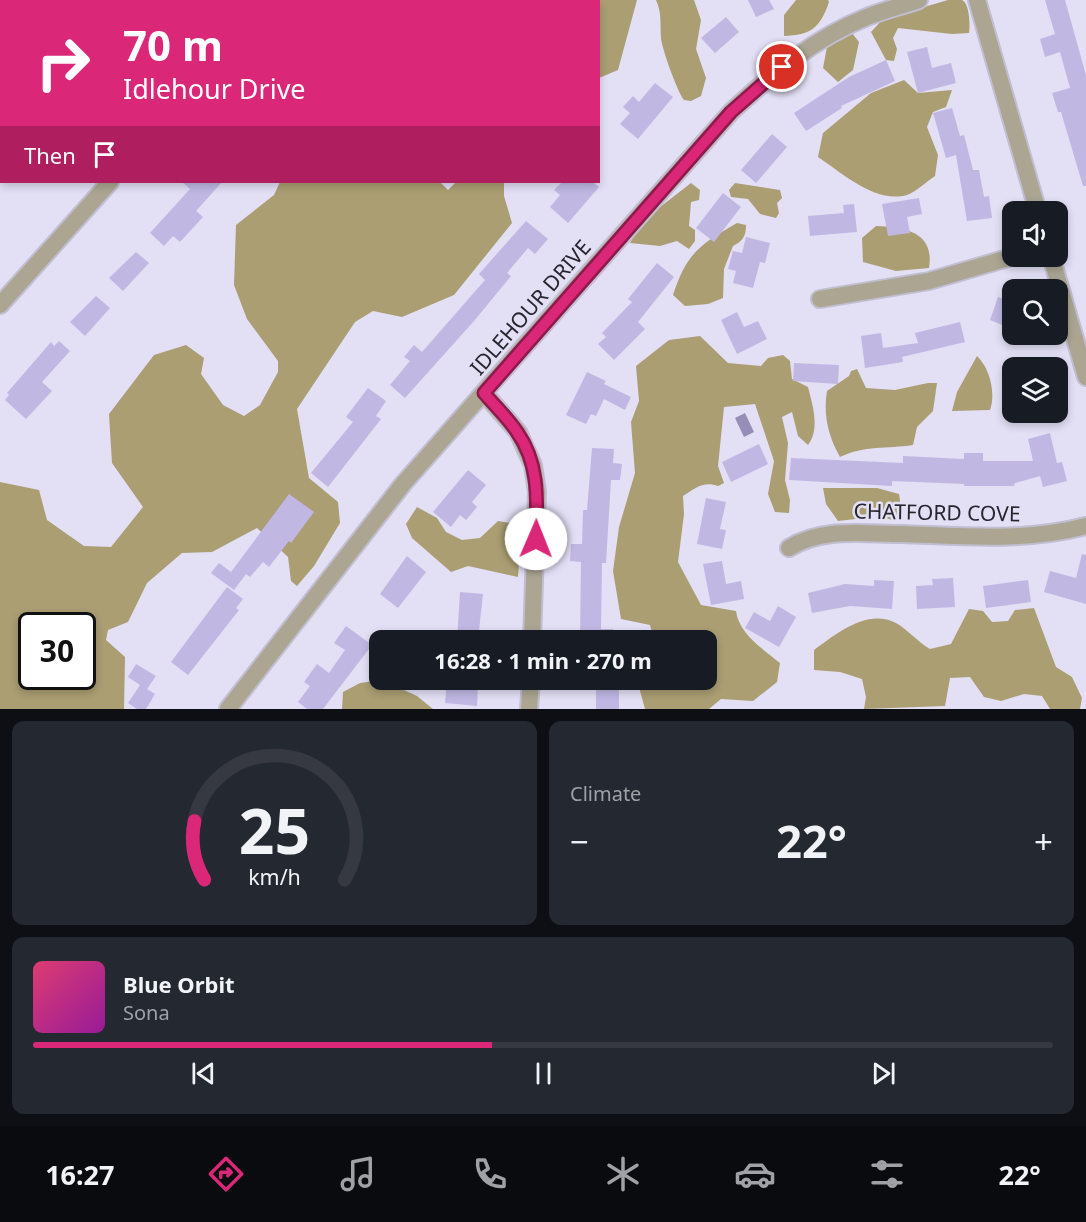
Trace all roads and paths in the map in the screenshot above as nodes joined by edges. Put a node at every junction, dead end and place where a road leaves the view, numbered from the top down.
1 (919, 0) edge
2 (977, 0) edge
3 (109, 183) edge
4 (1035, 201) edge
5 (1002, 260) edge
6 (1054, 267) edge
7 (820, 299) dead end
8 (0, 305) edge
9 (1086, 377) edge
10 (484, 393) junction
11 (1086, 526) edge
12 (789, 548) dead end
13 (532, 630) edge
14 (530, 690) edge
15 (228, 709) edge
16 (529, 709) edge

1 - 10 street, IDLEHOUR DRIVE
2 - 4 street
3 - 8 street
5 - 7 street
6 - 9 street
10 - 13 street
10 - 15 street, IDLEHOUR DRIVE
11 - 12 street, CHATFORD COVE
14 - 16 street

